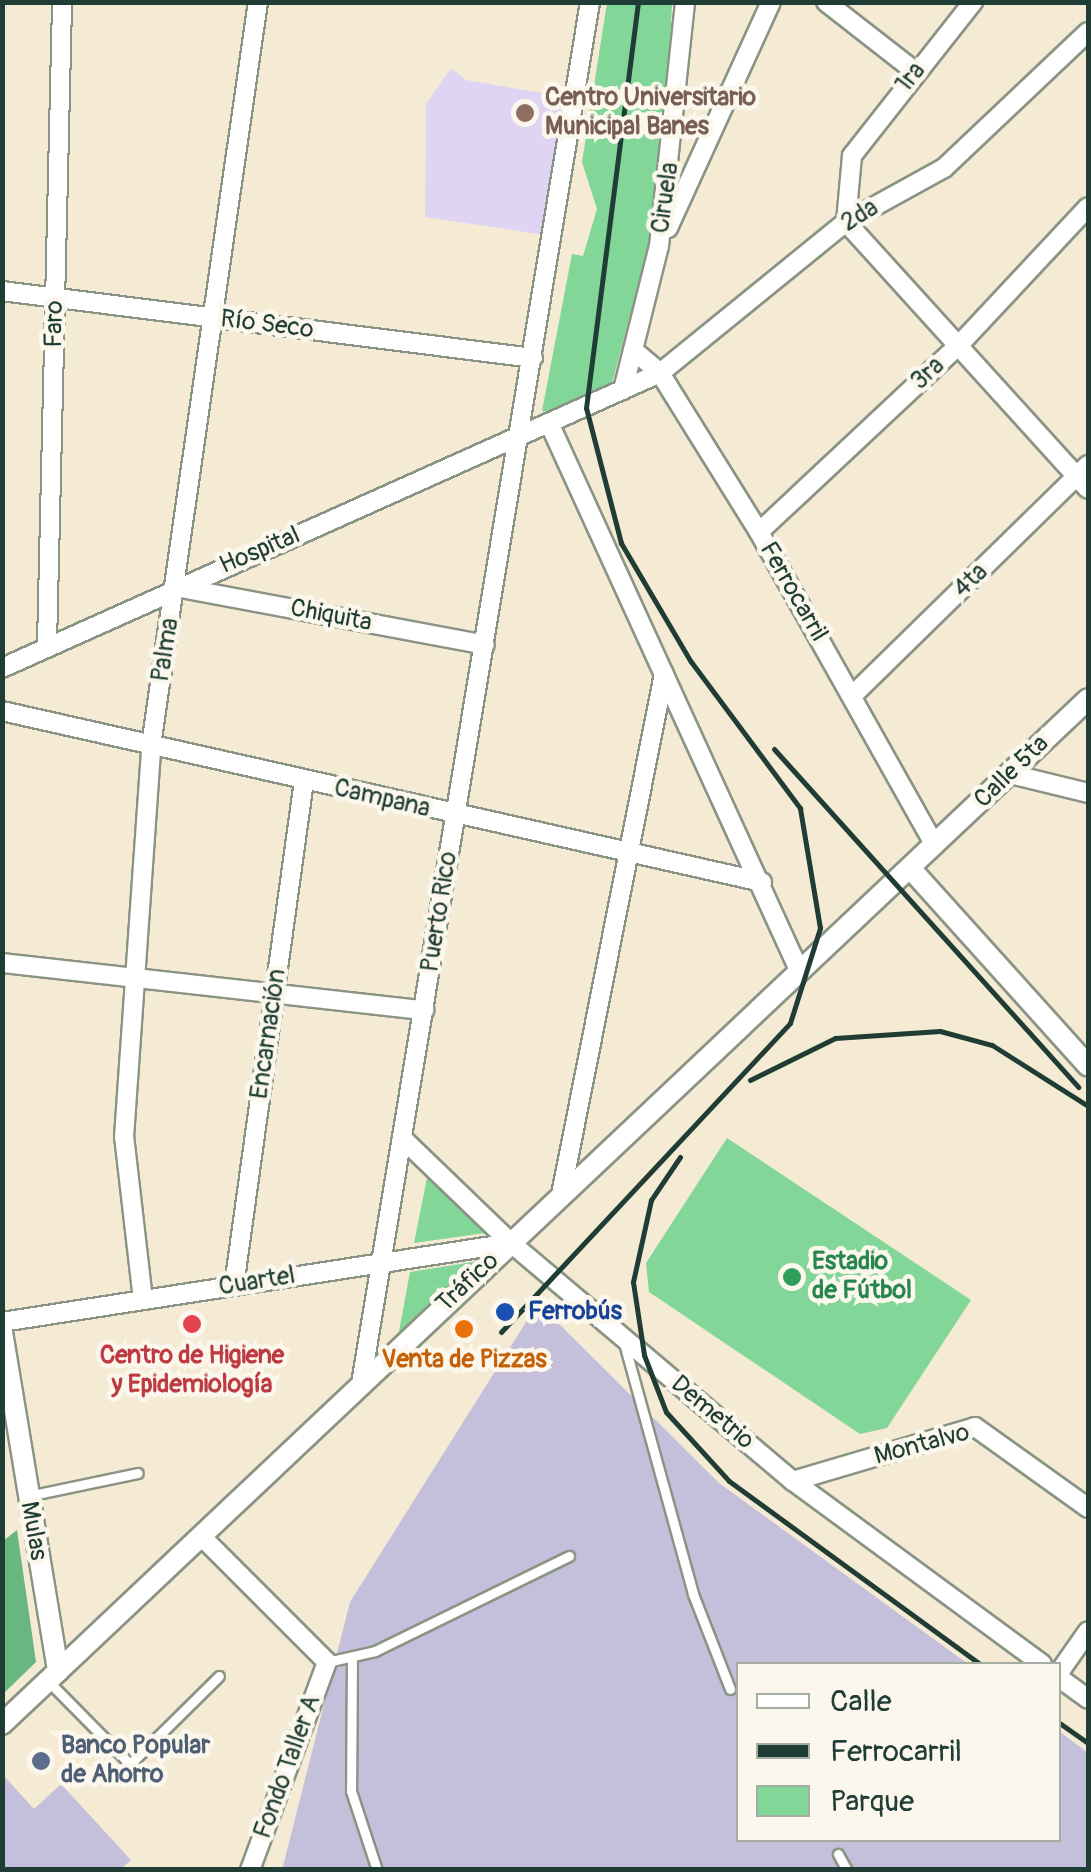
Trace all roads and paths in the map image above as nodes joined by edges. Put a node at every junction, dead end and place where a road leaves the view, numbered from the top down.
1 (62, 2) edge
2 (258, 2) edge
3 (590, 2) edge
4 (685, 2) edge
5 (771, 2) edge
6 (826, 2) edge
7 (973, 2) edge
8 (1088, 32) edge
9 (916, 72) junction
10 (1088, 206) edge
11 (846, 222) junction
12 (659, 246) junction
13 (2, 291) edge
14 (55, 296) junction
15 (214, 318) junction
16 (958, 346) junction
17 (634, 350) junction
18 (532, 358) junction
19 (660, 373) junction
20 (624, 390) junction
21 (550, 424) junction
22 (520, 439) junction
23 (1085, 477) edge
24 (758, 532) junction
25 (176, 587) junction
26 (47, 644) junction
27 (485, 645) junction
28 (2, 668) edge
29 (664, 674) junction
30 (852, 696) junction
31 (1088, 699) edge
32 (2, 712) edge
33 (151, 746) junction
34 (1010, 774) junction
35 (304, 781) junction
36 (1088, 793) edge
37 (456, 816) junction
38 (935, 845) junction
39 (630, 853) junction
40 (910, 868) junction
41 (762, 882) junction
42 (2, 963) edge
43 (799, 970) junction
44 (134, 978) junction
45 (275, 994) junction
46 (424, 1010) junction
47 (1088, 1066) edge
48 (402, 1138) junction
49 (561, 1195) junction
50 (510, 1243) junction
51 (382, 1263) junction
52 (234, 1286) junction
53 (143, 1300) junction
54 (2, 1322) edge
55 (2, 1332) edge
56 (622, 1337) junction
57 (361, 1384) junction
58 (138, 1473) dead end
59 (793, 1481) junction
60 (26, 1496) junction
61 (1088, 1508) edge
62 (201, 1536) junction
63 (568, 1556) dead end
64 (1088, 1631) edge
65 (352, 1656) junction
66 (327, 1662) junction
67 (1039, 1662) edge
68 (1061, 1672) edge
69 (53, 1676) junction
70 (219, 1676) dead end
71 (1061, 1678) edge
72 (730, 1689) dead end
73 (1088, 1699) edge
74 (2, 1724) edge
75 (838, 1854) dead end
76 (250, 1870) edge
77 (377, 1870) edge
78 (847, 1870) edge

1 - 14 street, Faro
2 - 15 street, Palma
3 - 18 street, Puerto Rico
4 - 12 street, Ciruela
5 - 12 street
6 - 9 street
7 - 9 street, 1ra
8 - 11 street, 2da
9 - 11 street, 1ra
10 - 16 street, 3ra
11 - 16 street
11 - 19 street, 2da
12 - 17 street, Ciruela
13 - 14 street, Río Seco
14 - 15 street, Río Seco
14 - 26 street, Faro
15 - 18 street, Río Seco
15 - 25 street, Palma
16 - 23 street
16 - 24 street, 3ra
17 - 19 street, Ferrocarril
17 - 20 street, Ciruela
18 - 22 street, Puerto Rico
19 - 20 street, 2da
19 - 24 street, Ferrocarril
20 - 21 street
21 - 22 street
21 - 29 street
22 - 25 street, Hospital
22 - 27 street, Puerto Rico
23 - 30 street, 4ta
24 - 30 street, Ferrocarril
25 - 26 street, Hospital
25 - 27 street, Chiquita
25 - 33 street, Palma
26 - 28 street, Hospital
27 - 37 street, Puerto Rico
29 - 39 street
29 - 41 street
30 - 38 street, Ferrocarril
31 - 34 street, Calle 5ta
32 - 33 street, Campana
33 - 35 street, Campana
33 - 44 street, Palma
34 - 36 street
34 - 38 street, Calle 5ta
35 - 37 street, Campana
35 - 45 street, Encarnación
37 - 39 street, Campana
37 - 46 street, Puerto Rico
38 - 40 street, Tráfico
39 - 41 street, Campana
39 - 49 street
40 - 43 street, Tráfico
40 - 47 street
41 - 43 street
42 - 44 street
43 - 49 street, Tráfico
44 - 45 street
44 - 53 street, Palma
45 - 46 street
45 - 52 street, Encarnación
46 - 48 street, Puerto Rico
48 - 50 street, Demetrio
48 - 51 street, Puerto Rico
49 - 50 street, Tráfico
50 - 51 street, Cuartel
50 - 56 street, Demetrio
50 - 57 street, Tráfico
51 - 52 street, Cuartel
51 - 57 street, Puerto Rico
52 - 53 street, Cuartel
53 - 54 street, Cuartel
55 - 60 street, Mulas
56 - 59 street, Demetrio
56 - 72 lane
57 - 62 street, Tráfico
58 - 60 lane
59 - 61 street, Montalvo
59 - 67 street, Demetrio
60 - 69 street, Mulas
62 - 66 street, Fondo Taller A
62 - 69 street, Tráfico
63 - 65 lane
64 - 68 street
65 - 66 lane
65 - 77 lane
66 - 76 street, Fondo Taller A
69 - 70 lane
69 - 74 street, Tráfico
71 - 73 street
75 - 78 lane

